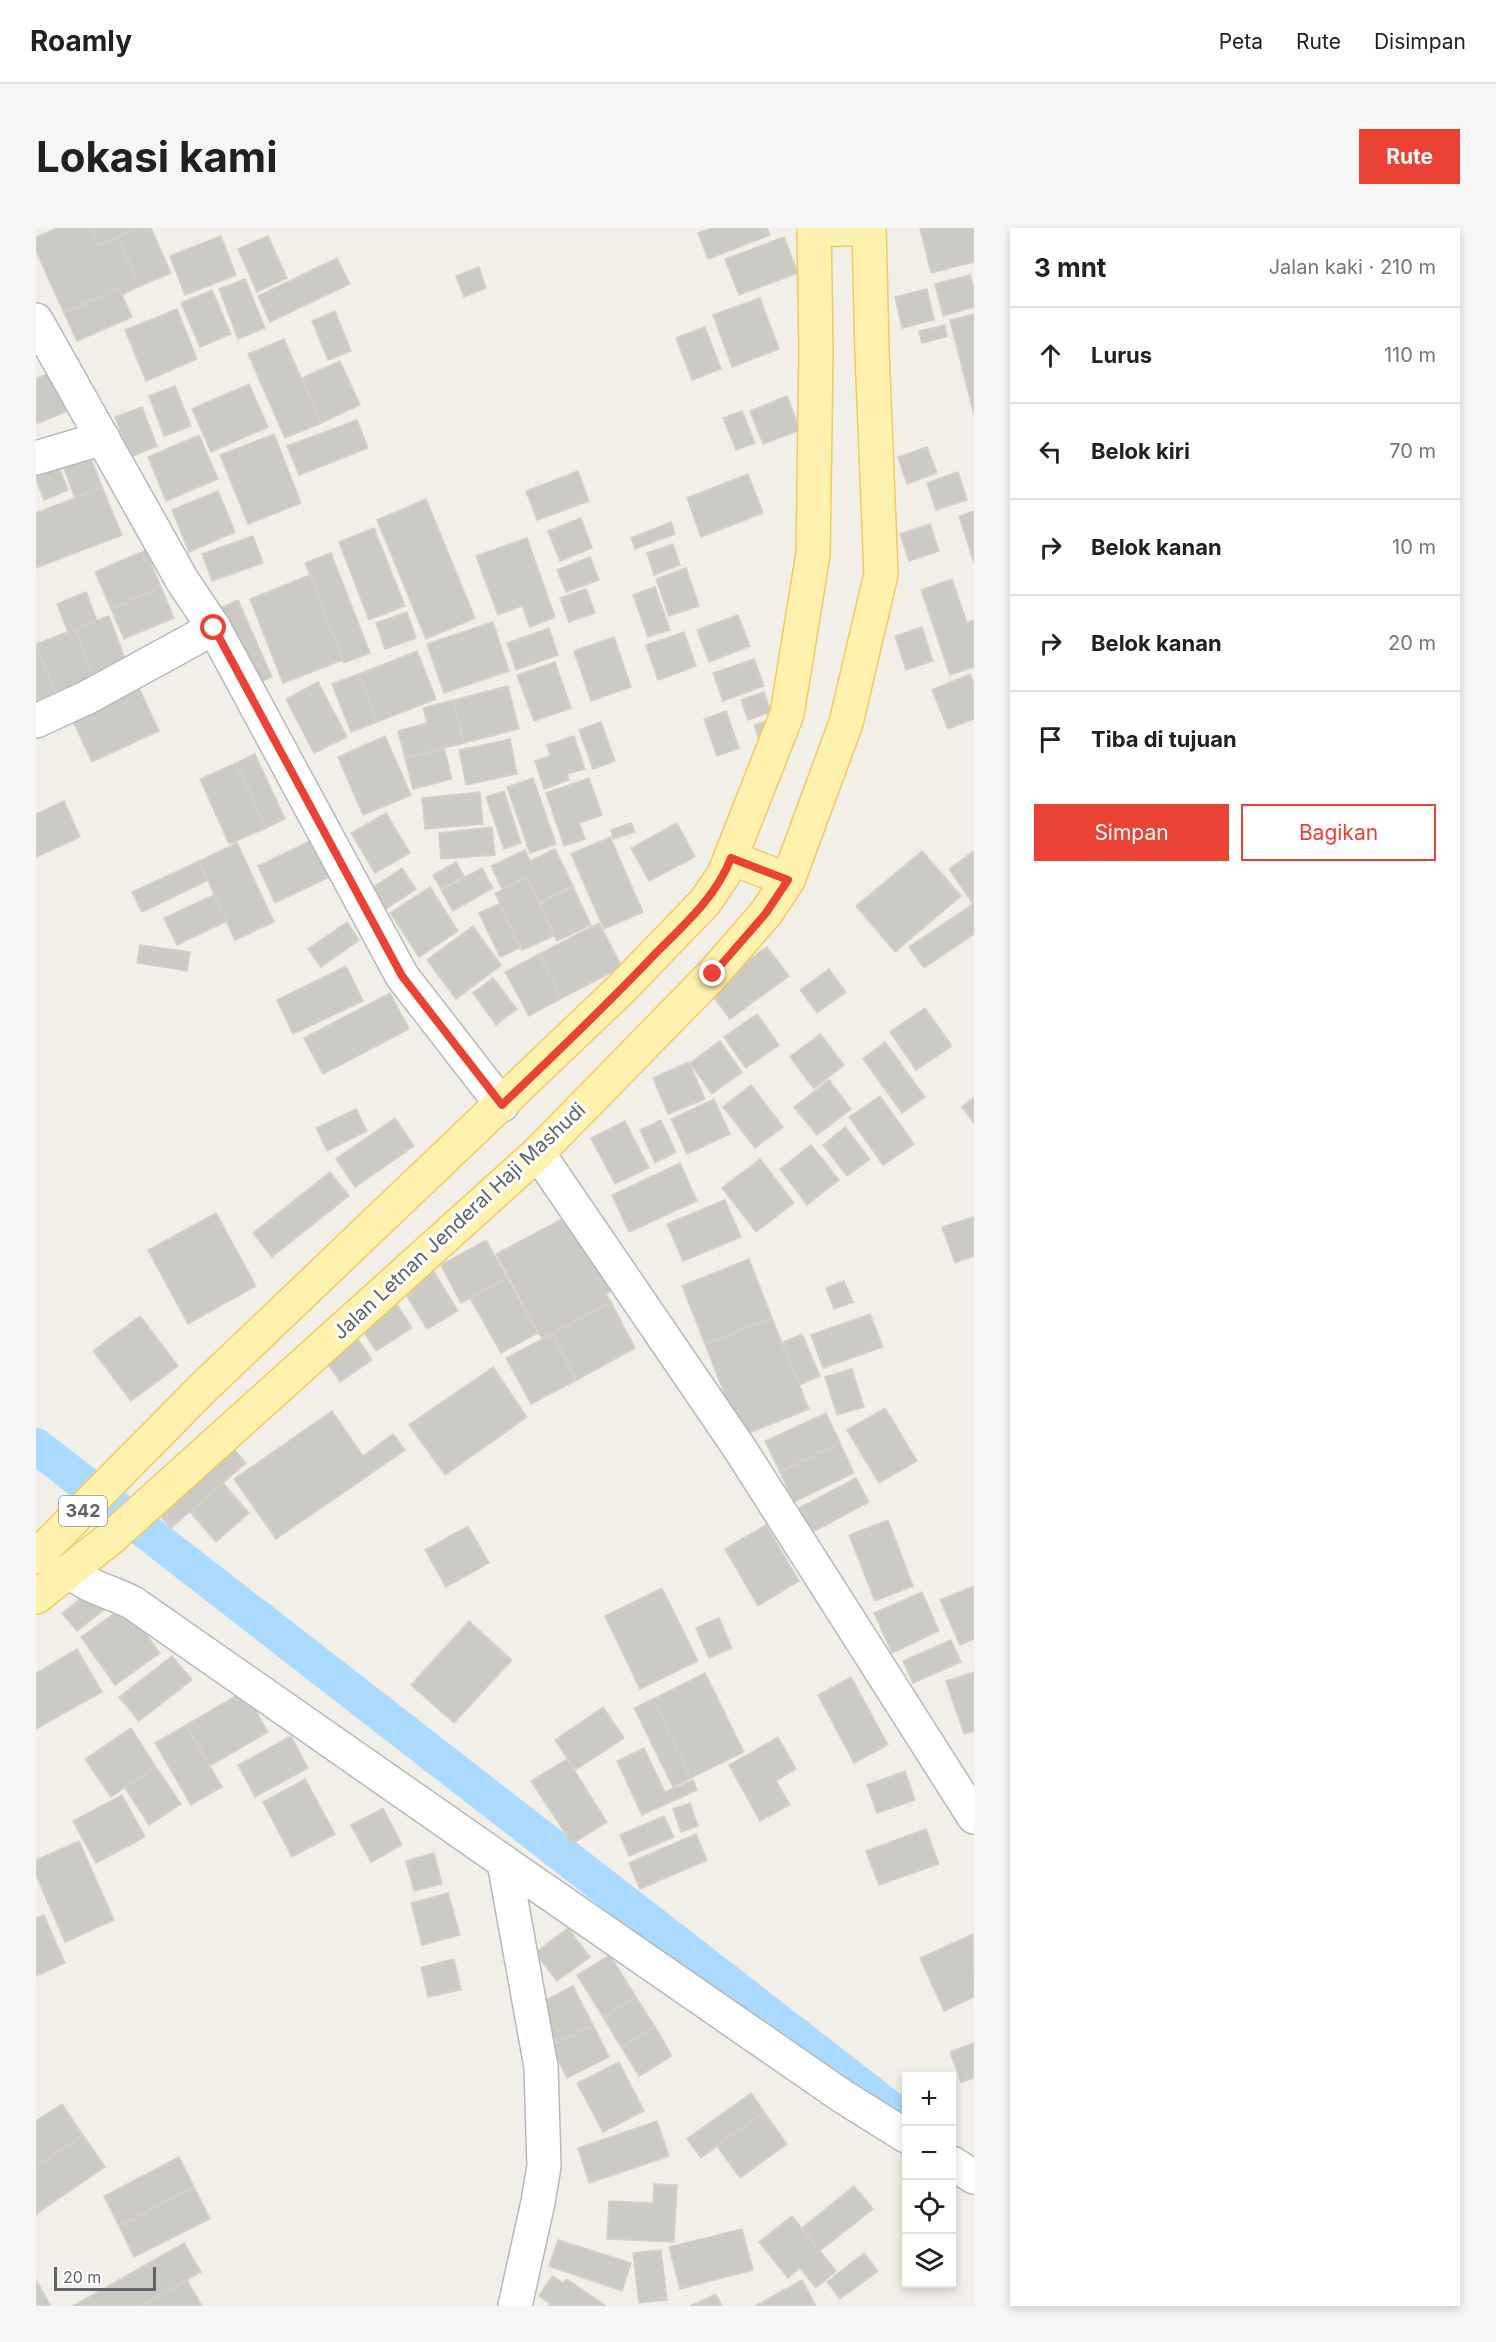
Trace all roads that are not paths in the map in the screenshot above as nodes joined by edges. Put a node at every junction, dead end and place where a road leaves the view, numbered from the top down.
1 (869, 228) edge
2 (814, 229) edge
3 (36, 320) edge
4 (103, 438) junction
5 (36, 458) edge
6 (214, 628) junction
7 (36, 721) edge
8 (731, 858) junction
9 (788, 880) junction
10 (502, 1105) junction
11 (538, 1153) junction
12 (203, 1388) junction
13 (239, 1423) junction
14 (42, 1552) edge
15 (79, 1564) junction
16 (36, 1597) edge
17 (974, 1817) edge
18 (504, 1863) junction
19 (902, 2134) edge
20 (956, 2166) edge
21 (974, 2177) edge
22 (515, 2306) edge

1 - 2 main road
1 - 9 main road, Jalan Letnan Jenderal Haji Mashudi / 342
2 - 8 main road, 342
3 - 4 street
4 - 5 street
4 - 6 street
6 - 7 street
6 - 10 street
8 - 9 main road
8 - 10 main road, 342
9 - 11 main road, Jalan Letnan Jenderal Haji Mashudi / 342
10 - 12 main road, 342
11 - 13 main road, Jalan Letnan Jenderal Haji Mashudi / 342
11 - 17 street
12 - 13 main road
12 - 14 main road, 342
13 - 15 main road, Jalan Letnan Jenderal Haji Mashudi / 342
15 - 16 main road, Jalan Letnan Jenderal Haji Mashudi / 342
15 - 18 street
18 - 19 street
18 - 22 street
20 - 21 street

